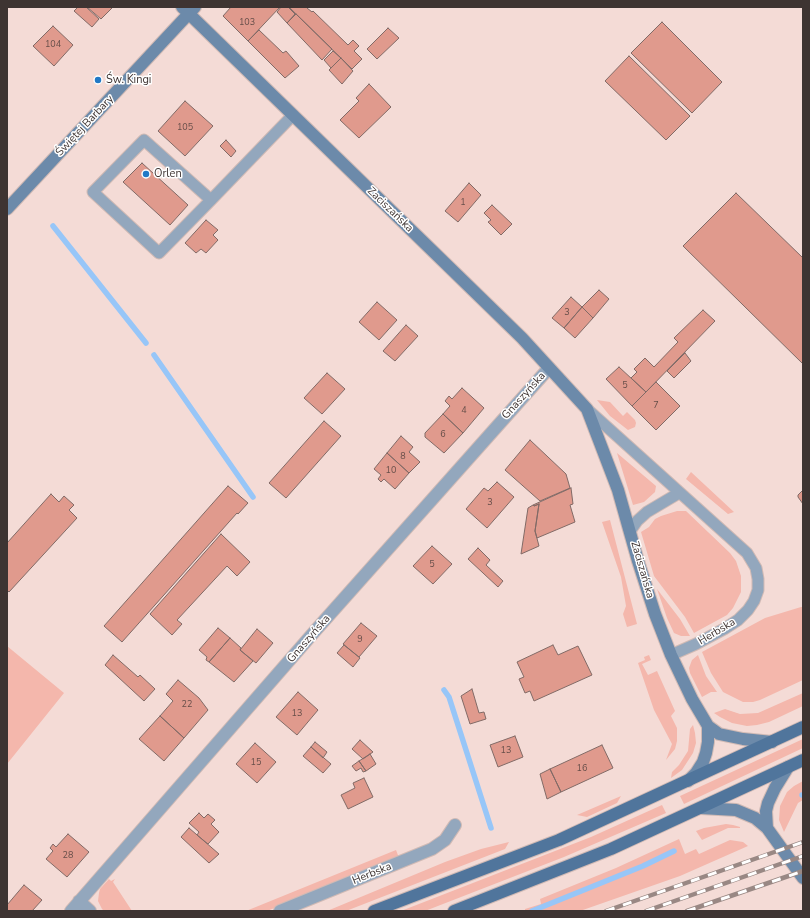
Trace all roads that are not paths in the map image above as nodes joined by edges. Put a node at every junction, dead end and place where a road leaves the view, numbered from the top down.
1 (189, 9) edge
2 (293, 114) junction
3 (211, 200) junction
4 (7, 209) edge
5 (549, 368) junction
6 (587, 409) junction
7 (679, 493) junction
8 (630, 531) junction
9 (747, 553) joint
10 (671, 655) junction
11 (708, 726) junction
12 (803, 727) edge
13 (772, 742) junction
14 (803, 760) edge
15 (788, 767) junction
16 (688, 781) junction
17 (701, 808) junction
18 (456, 825) dead end
19 (767, 828) junction
20 (803, 878) edge
21 (79, 901) junction
22 (71, 911) edge
23 (90, 911) edge
24 (280, 911) edge
25 (374, 911) edge
26 (454, 911) edge

1 - 2 street, Zaciszańska
1 - 4 street, Świętej Barbary
2 - 3 lane
2 - 5 street, Zaciszańska
3 - 3 lane
5 - 6 street, Zaciszańska
5 - 21 street, Gnaszyńska
6 - 7 lane, Zaciszańska
6 - 8 street, Zaciszańska
7 - 8 lane
7 - 9 lane, Zaciszańska
8 - 10 street, Zaciszańska
9 - 10 lane, Herbska
10 - 11 street, Zaciszańska
11 - 13 street
11 - 16 street
12 - 13 main road
13 - 16 main road
14 - 15 main road
15 - 17 main road
15 - 19 street
16 - 25 main road
17 - 19 street
17 - 26 main road
18 - 24 street, Herbska
19 - 20 street
21 - 22 street, Gnaszyńska
21 - 23 street

